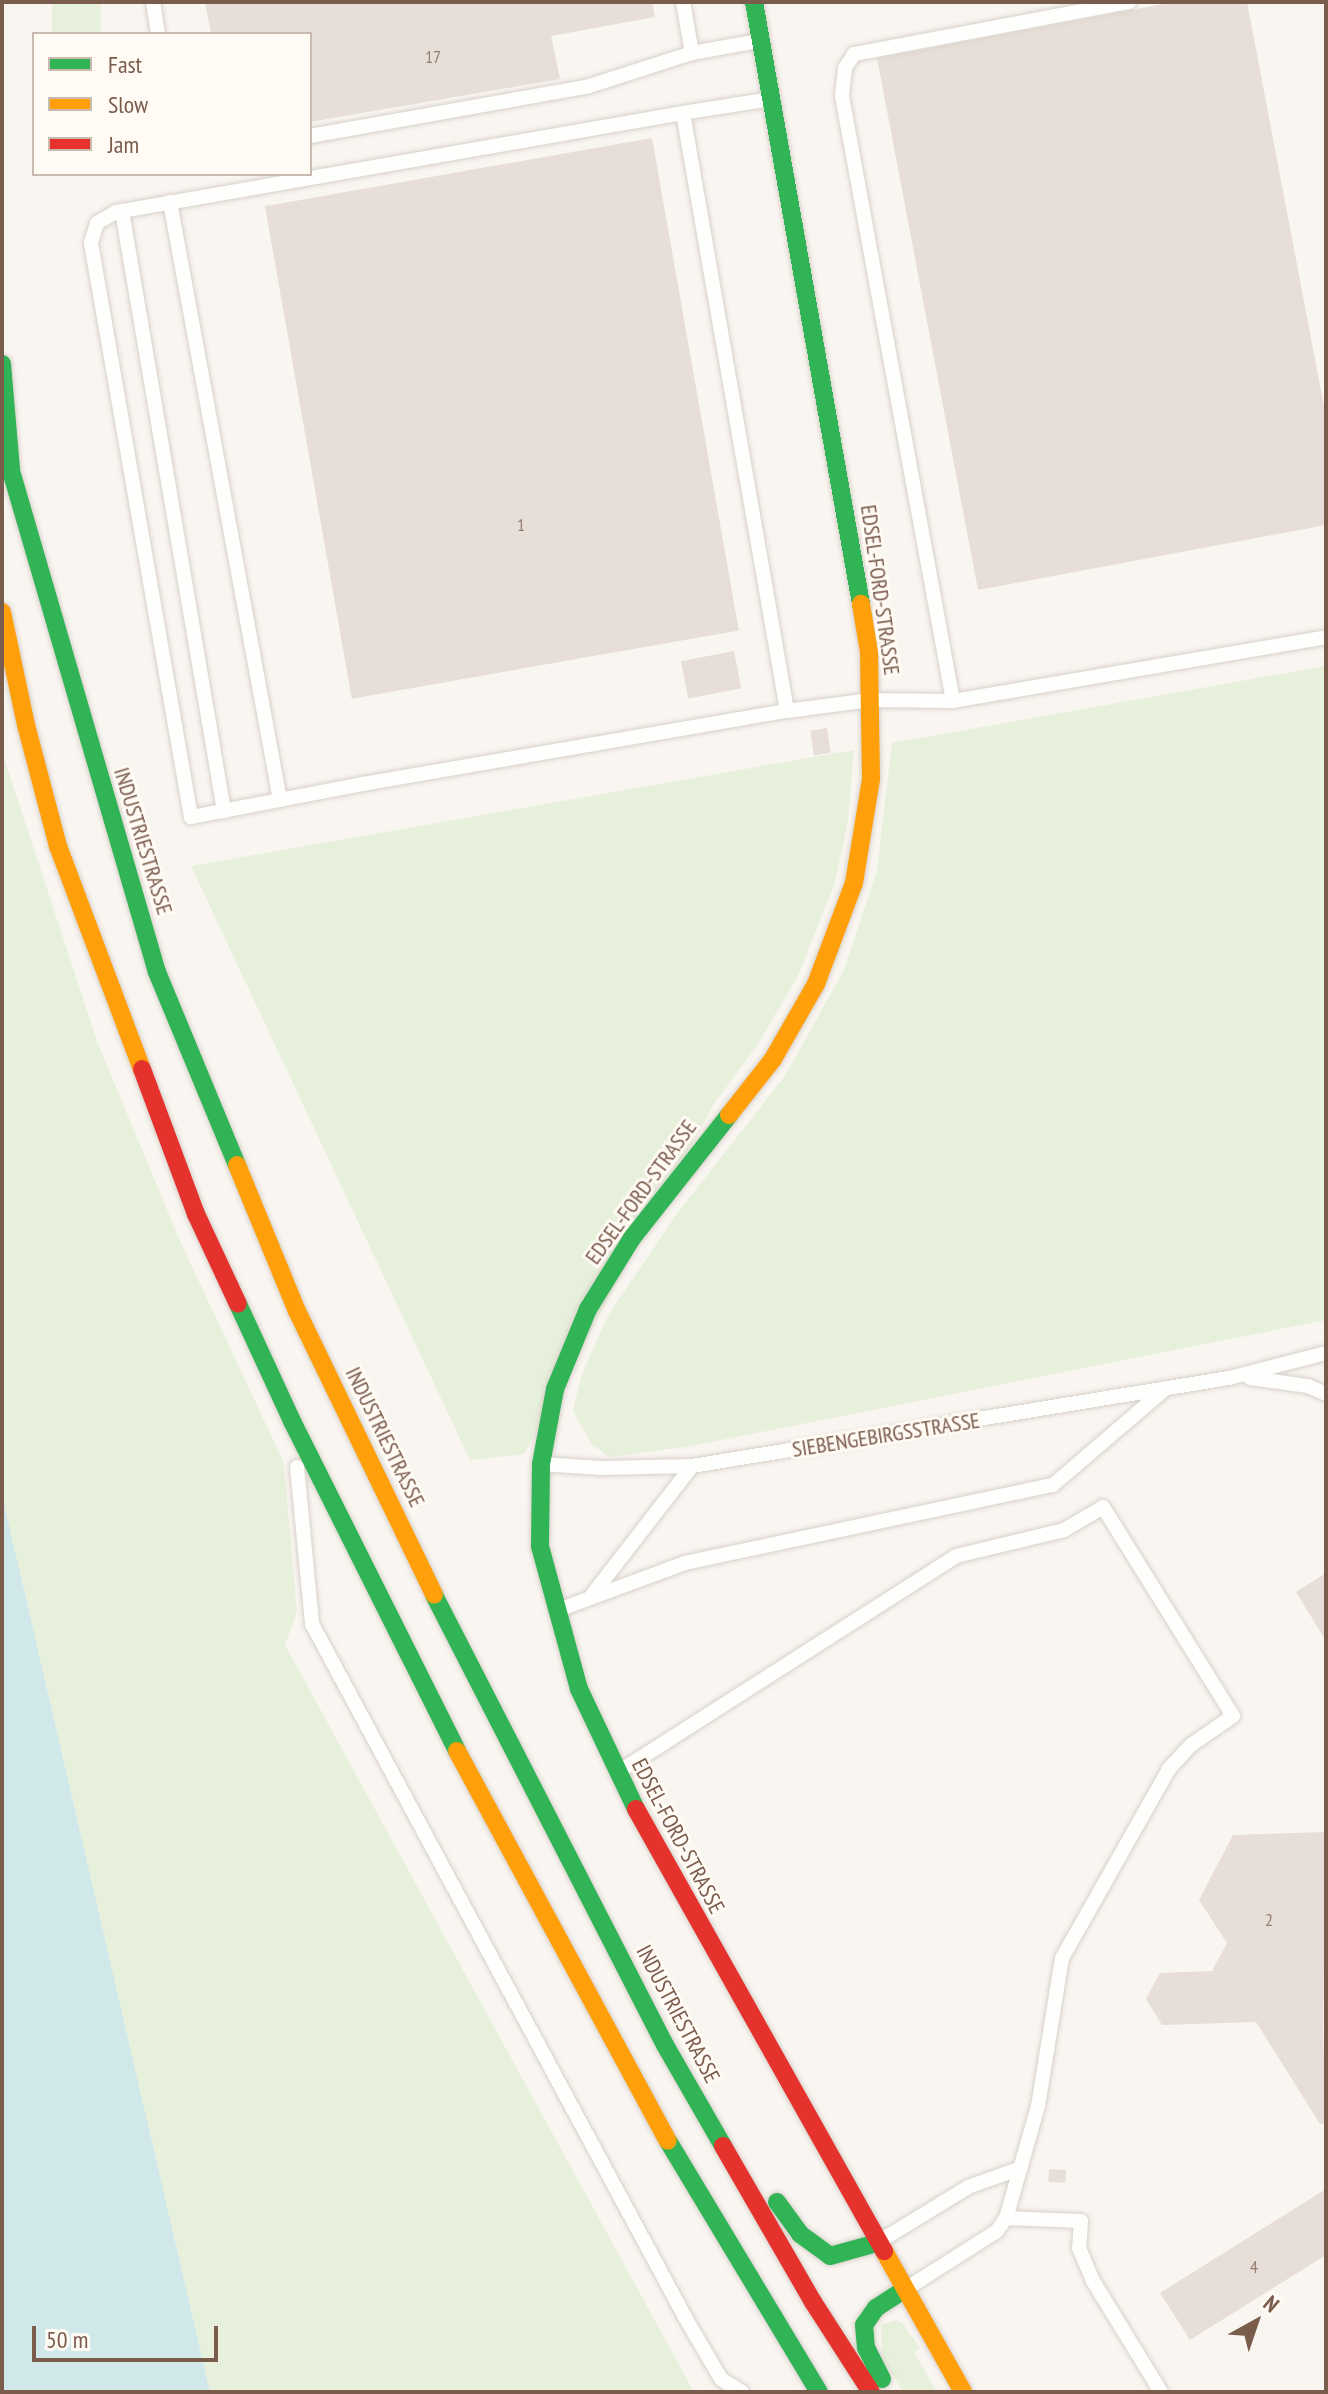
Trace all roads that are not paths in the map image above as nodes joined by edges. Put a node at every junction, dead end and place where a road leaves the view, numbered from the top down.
1 (153, 2) edge
2 (683, 2) edge
3 (754, 2) edge
4 (1129, 2) edge
5 (158, 32) edge
6 (761, 40) junction
7 (692, 53) junction
8 (772, 99) junction
9 (683, 113) junction
10 (312, 136) edge
11 (170, 202) junction
12 (122, 211) junction
13 (2, 364) edge
14 (2, 440) edge
15 (11, 477) junction
16 (2, 612) edge
17 (1326, 637) edge
18 (2, 668) edge
19 (870, 700) junction
20 (953, 701) junction
21 (787, 711) junction
22 (26, 725) junction
23 (280, 800) junction
24 (224, 811) junction
25 (1326, 1353) edge
26 (1229, 1378) junction
27 (1165, 1389) junction
28 (1326, 1394) edge
29 (293, 1423) junction
30 (541, 1464) junction
31 (692, 1466) junction
32 (592, 1595) junction
33 (557, 1610) junction
34 (616, 1773) junction
35 (665, 2045) junction
36 (1021, 2168) junction
37 (1006, 2218) junction
38 (877, 2243) junction
39 (904, 2290) junction
40 (742, 2392) edge
41 (819, 2392) edge
42 (871, 2392) edge
43 (888, 2392) edge
44 (963, 2392) edge
45 (1161, 2392) edge

1 - 5 lane
2 - 7 lane
3 - 6 main road, EDSEL-FORD-STRASSE
4 - 20 lane
6 - 7 lane
6 - 8 main road, EDSEL-FORD-STRASSE
7 - 10 lane
8 - 9 lane
8 - 19 main road, EDSEL-FORD-STRASSE
9 - 11 lane
9 - 21 lane
11 - 12 lane
11 - 23 lane
12 - 24 lane
12 - 24 lane
13 - 15 main road
14 - 15 main road, INDUSTRIESTRASSE
15 - 35 main road, INDUSTRIESTRASSE
16 - 22 main road
17 - 20 lane
18 - 22 main road
19 - 20 lane
19 - 21 lane
19 - 30 main road, EDSEL-FORD-STRASSE
21 - 23 lane
22 - 29 main road
23 - 24 lane
25 - 26 lane
26 - 27 lane, SIEBENGEBIRGSSTRASSE
26 - 28 lane
27 - 31 lane, SIEBENGEBIRGSSTRASSE
27 - 32 lane
29 - 40 lane
29 - 41 main road
30 - 31 lane, SIEBENGEBIRGSSTRASSE
30 - 33 main road, EDSEL-FORD-STRASSE
31 - 32 lane
32 - 33 lane
33 - 34 main road, EDSEL-FORD-STRASSE
34 - 36 lane
34 - 38 main road, EDSEL-FORD-STRASSE
35 - 38 main road
35 - 42 main road, INDUSTRIESTRASSE
36 - 37 lane
36 - 38 lane
37 - 39 lane
37 - 45 lane
38 - 39 main road, EDSEL-FORD-STRASSE
39 - 43 main road
39 - 44 main road, EDSEL-FORD-STRASSE

